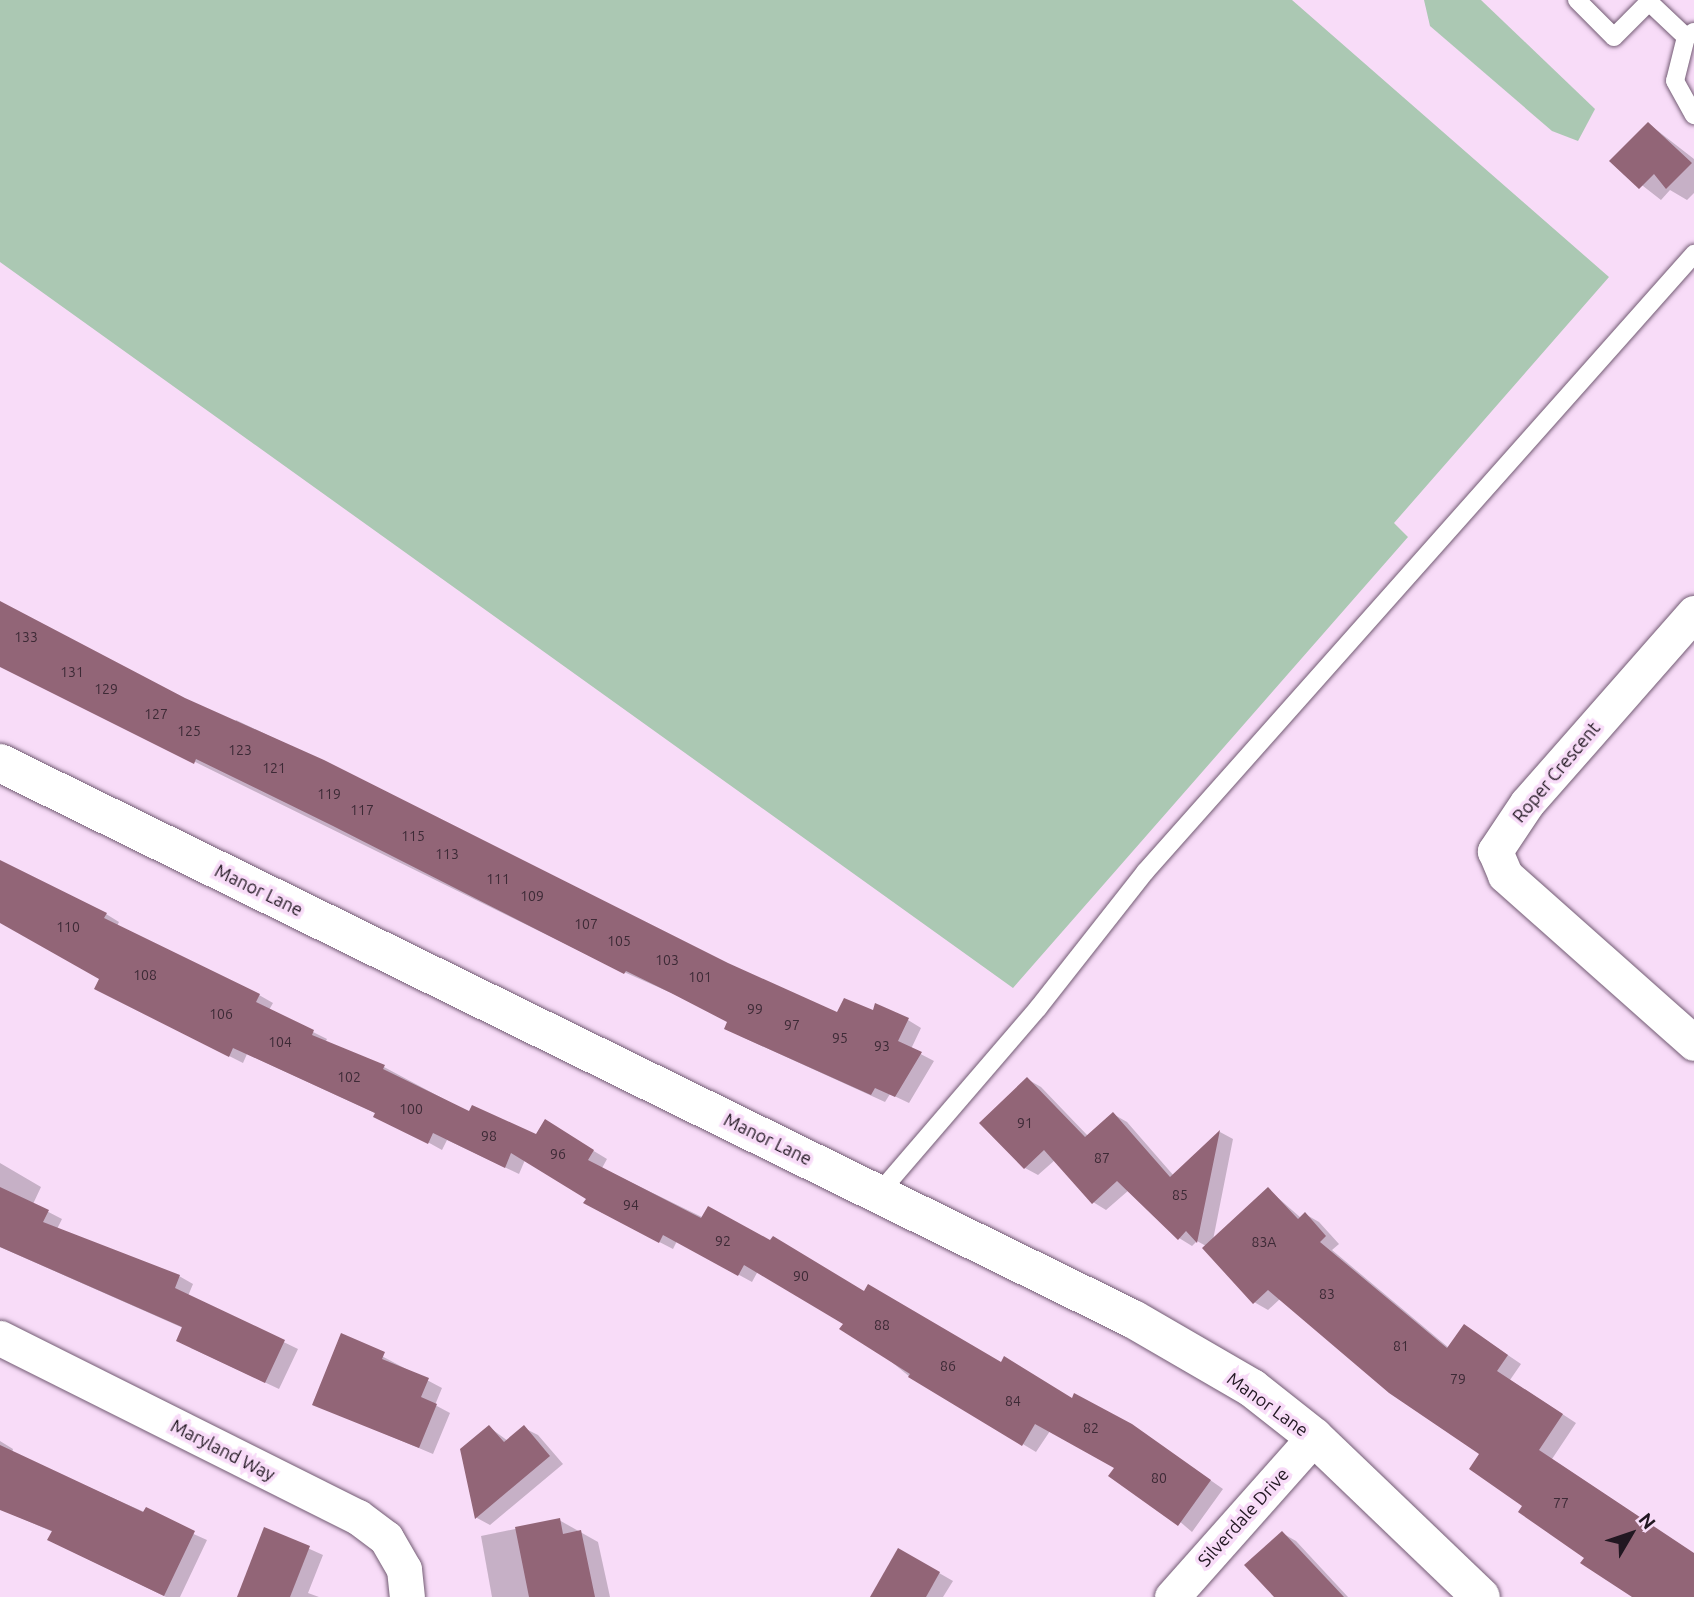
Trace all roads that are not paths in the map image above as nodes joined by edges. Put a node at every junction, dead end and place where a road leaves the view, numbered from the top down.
1 (1577, 0) edge
2 (1650, 1) edge
3 (1690, 35) edge
4 (1694, 115) edge
5 (1694, 254) edge
6 (1694, 613) edge
7 (0, 763) edge
8 (1694, 1042) edge
9 (879, 1193) junction
10 (0, 1338) edge
11 (1314, 1437) junction
12 (407, 1597) edge
13 (1171, 1597) edge
14 (1481, 1597) edge

1 - 2 lane
2 - 3 lane
3 - 4 lane
5 - 9 lane
6 - 8 street, Roper Crescent
7 - 9 street, Manor Lane
9 - 11 street, Manor Lane
10 - 12 street, Maryland Way
11 - 13 street, Silverdale Drive
11 - 14 street, Manor Lane

